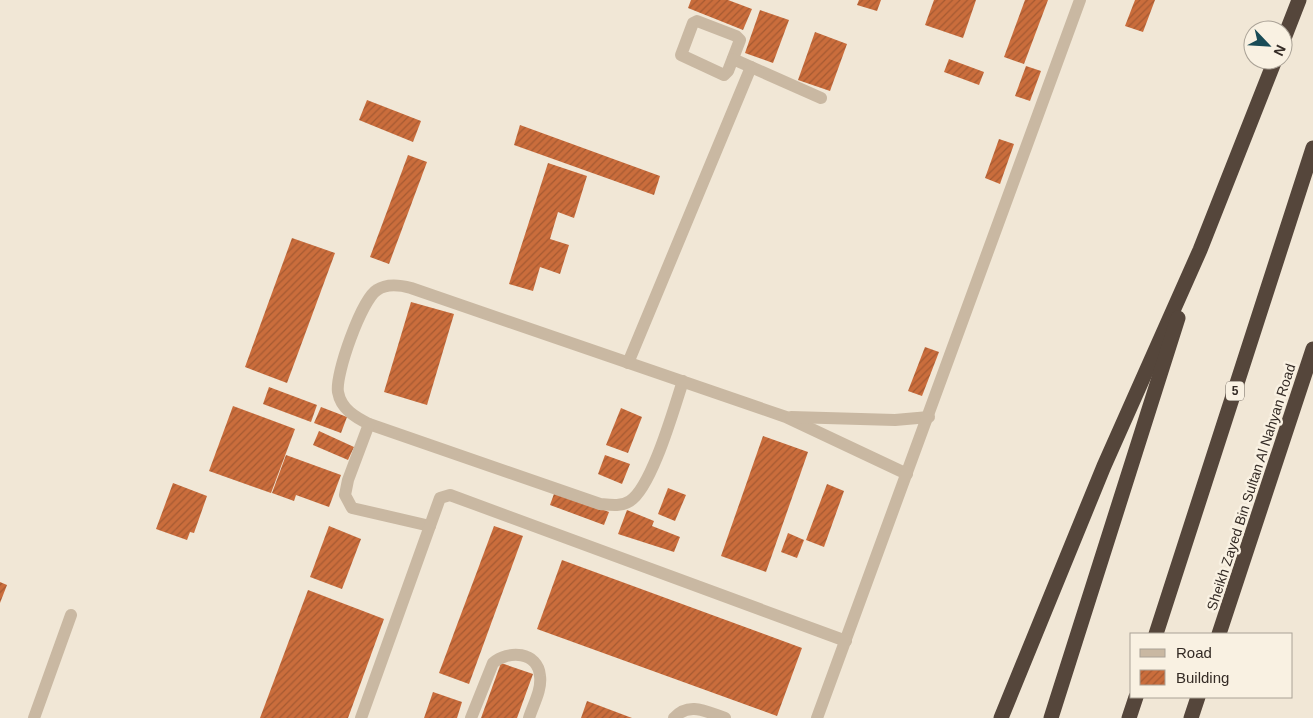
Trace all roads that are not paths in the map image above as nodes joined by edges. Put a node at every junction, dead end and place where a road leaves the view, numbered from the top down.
1 (1080, 0) edge
2 (1299, 0) edge
3 (1291, 20) edge
4 (733, 59) junction
5 (750, 67) junction
6 (1271, 70) edge
7 (820, 98) dead end
8 (1313, 148) edge
9 (1200, 250) junction
10 (1313, 350) edge
11 (628, 363) junction
12 (683, 381) junction
13 (786, 416) junction
14 (929, 417) junction
15 (369, 424) junction
16 (907, 474) junction
17 (430, 526) junction
18 (71, 615) dead end
19 (1156, 633) edge
20 (1219, 633) edge
21 (846, 641) junction
22 (1136, 698) edge
23 (1198, 698) edge
24 (34, 718) edge
25 (361, 718) edge
26 (471, 718) edge
27 (529, 718) edge
28 (674, 718) edge
29 (725, 718) edge
30 (817, 718) edge
31 (1001, 718) edge
32 (1051, 718) edge
33 (1129, 718) edge
34 (1191, 718) edge

1 - 14 street
2 - 3 highway
4 - 4 street
4 - 5 street
5 - 7 street
5 - 11 street
6 - 9 highway
8 - 19 highway, 5
9 - 31 highway
9 - 32 highway
10 - 20 highway, Sheikh Zayed Bin Sultan Al Nahyan Road
11 - 12 street
11 - 15 street
12 - 13 street
12 - 15 street
13 - 14 street
13 - 16 street
14 - 16 street
15 - 17 street
16 - 21 street
17 - 21 street
17 - 25 street
18 - 24 street
21 - 30 street
22 - 33 highway
23 - 34 highway
26 - 27 street
28 - 29 street

